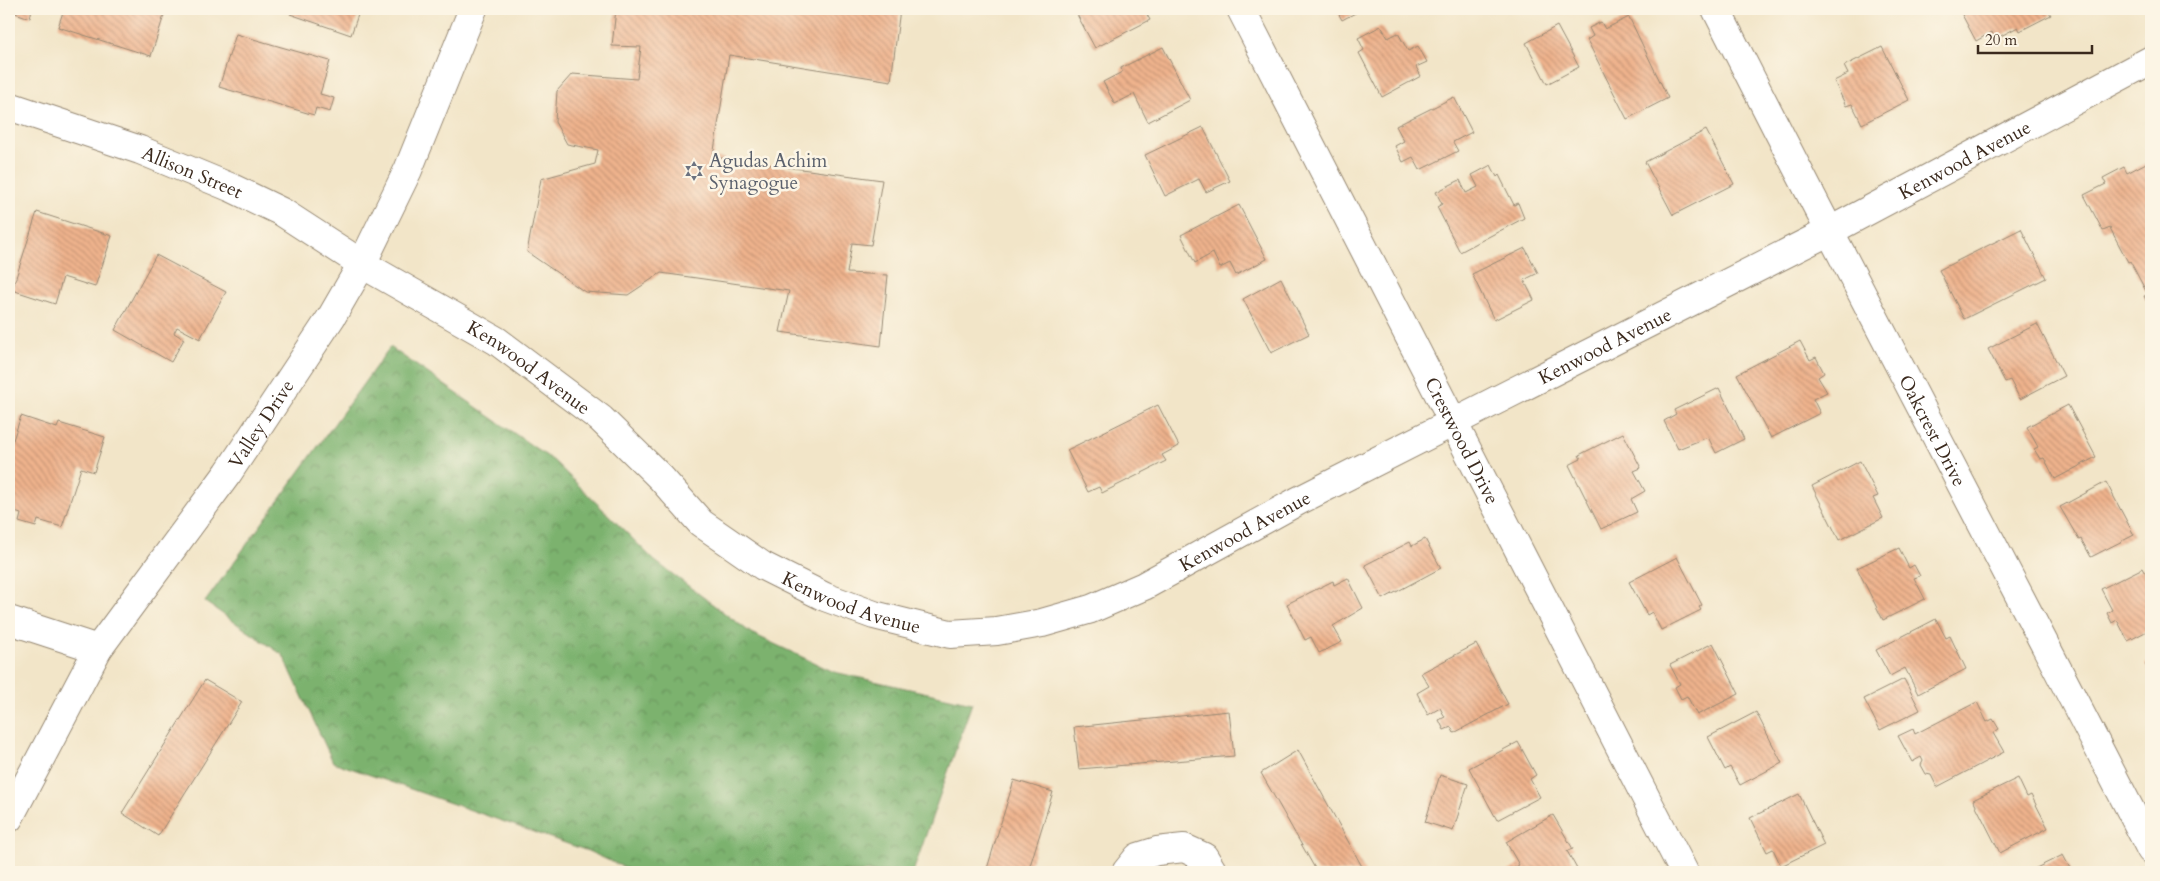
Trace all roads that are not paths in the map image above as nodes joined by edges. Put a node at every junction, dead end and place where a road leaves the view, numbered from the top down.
1 (473, 9) edge
2 (1241, 9) edge
3 (1716, 9) edge
4 (2151, 60) edge
5 (9, 106) edge
6 (1828, 232) junction
7 (362, 264) junction
8 (1453, 424) junction
9 (9, 620) edge
10 (98, 649) junction
11 (9, 818) edge
12 (2151, 850) edge
13 (1126, 872) edge
14 (1213, 872) edge
15 (1684, 872) edge

1 - 7 street, Valley Drive
2 - 8 street, Crestwood Drive
3 - 6 street, Oakcrest Drive
4 - 6 street, Kenwood Avenue
5 - 7 street, Allison Street
6 - 8 street, Kenwood Avenue
6 - 12 street, Oakcrest Drive
7 - 8 street, Kenwood Avenue
7 - 10 street, Valley Drive
8 - 15 street, Crestwood Drive
9 - 10 street
10 - 11 street, Valley Drive
13 - 14 street

